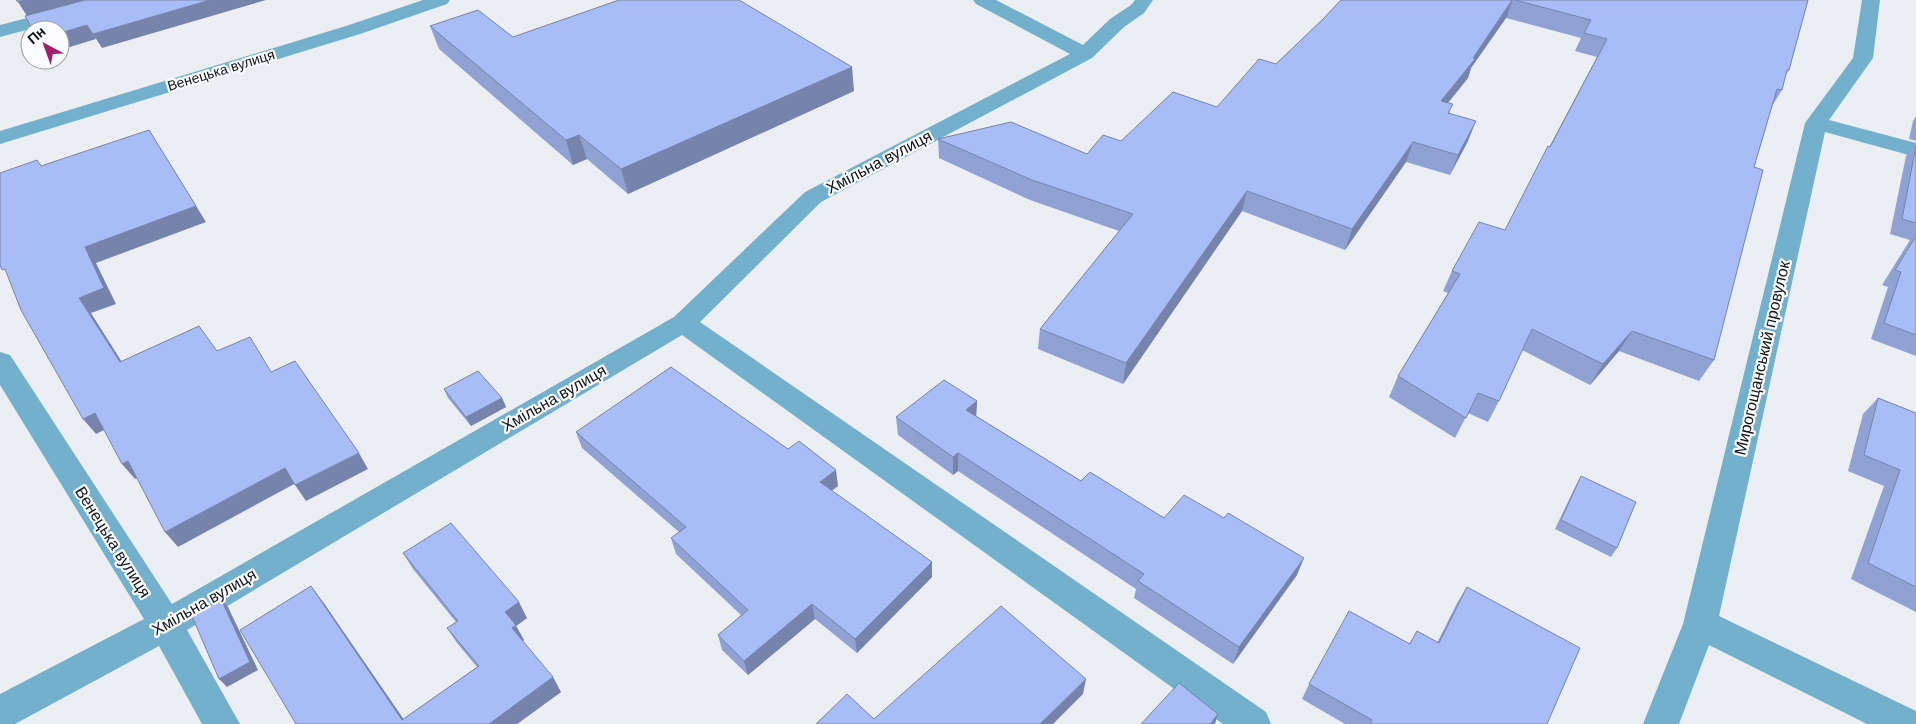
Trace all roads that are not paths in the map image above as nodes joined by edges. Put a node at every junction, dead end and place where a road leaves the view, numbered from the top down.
1 (118, 0) edge
2 (441, 0) edge
3 (982, 0) edge
4 (1144, 0) edge
5 (1871, 0) edge
6 (0, 31) edge
7 (1085, 54) junction
8 (1816, 123) junction
9 (0, 138) edge
10 (1916, 150) edge
11 (683, 323) junction
12 (0, 362) edge
13 (1700, 624) junction
14 (166, 625) junction
15 (0, 713) edge
16 (222, 724) edge
17 (1252, 724) edge
18 (1661, 724) edge
19 (1905, 724) edge

1 - 6 street
2 - 9 street, Венецька вулиця
3 - 7 street
4 - 7 street
5 - 8 street, Мирогощанський провулок
7 - 11 street, Хмільна вулиця
8 - 10 street
8 - 13 street, Мирогощанський провулок
11 - 14 street, Хмільна вулиця
11 - 17 street
12 - 14 street, Венецька вулиця
13 - 18 street, Мирогощанський провулок
13 - 19 street
14 - 15 street, Хмільна вулиця
14 - 16 street, Венецька вулиця

